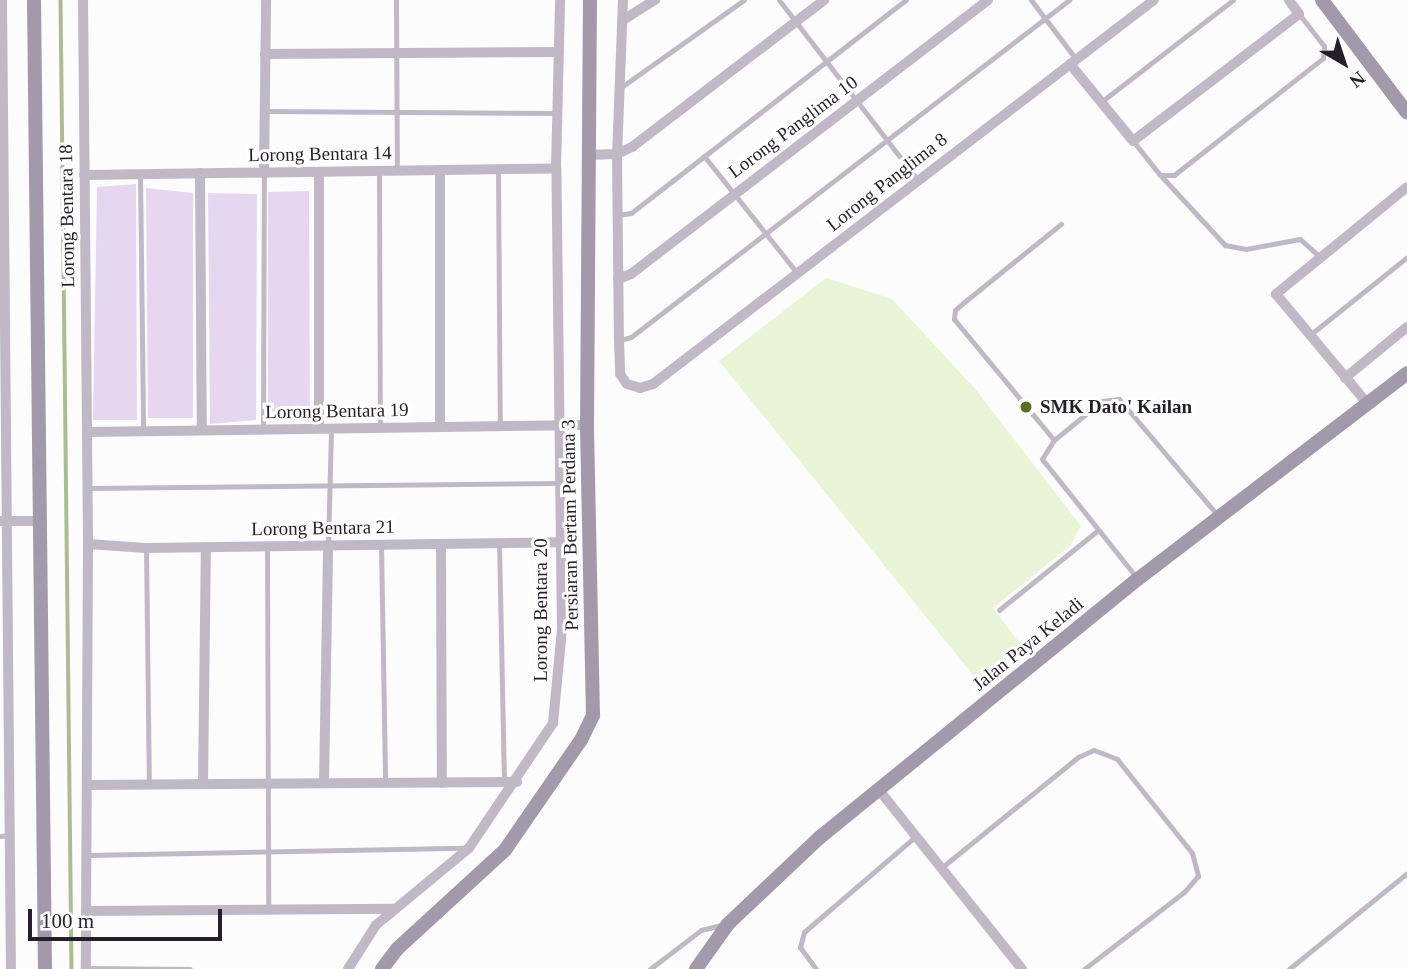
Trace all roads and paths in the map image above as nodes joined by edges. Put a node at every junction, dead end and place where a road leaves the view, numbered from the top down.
1 (34, 0) edge
2 (83, 0) edge
3 (266, 0) edge
4 (396, 0) edge
5 (561, 0) edge
6 (590, 0) edge
7 (623, 0) edge
8 (655, 0) edge
9 (744, 0) edge
10 (779, 0) edge
11 (824, 0) edge
12 (906, 0) edge
13 (988, 0) edge
14 (1031, 0) edge
15 (1069, 0) edge
16 (1154, 0) edge
17 (1233, 0) edge
18 (1289, 0) edge
19 (1322, 0) edge
20 (1, 6) edge
21 (1299, 14) junction
22 (1045, 19) junction
23 (623, 20) junction
24 (796, 22) junction
25 (559, 52) junction
26 (396, 53) junction
27 (265, 54) junction
28 (827, 61) junction
29 (1073, 61) junction
30 (1, 69) edge
31 (621, 88) junction
32 (857, 100) junction
33 (1101, 102) junction
34 (265, 111) junction
35 (396, 111) junction
36 (557, 113) junction
37 (1407, 113) edge
38 (2, 127) edge
39 (887, 140) junction
40 (1133, 141) junction
41 (617, 154) junction
42 (587, 155) junction
43 (704, 156) junction
44 (556, 168) junction
45 (498, 169) junction
46 (397, 170) junction
47 (440, 170) junction
48 (380, 171) junction
49 (319, 172) junction
50 (200, 173) junction
51 (264, 173) junction
52 (141, 174) junction
53 (1160, 174) junction
54 (84, 175) junction
55 (918, 179) junction
56 (1407, 187) edge
57 (734, 194) junction
58 (617, 216) junction
59 (1061, 224) dead end
60 (766, 234) junction
61 (1319, 256) junction
62 (1407, 257) edge
63 (3, 264) edge
64 (797, 273) junction
65 (618, 279) junction
66 (1407, 327) edge
67 (1309, 335) junction
68 (618, 340) junction
69 (1407, 373) edge
70 (1345, 378) junction
71 (4, 402) edge
72 (1367, 403) junction
73 (559, 425) junction
74 (587, 425) junction
75 (500, 426) junction
76 (440, 427) junction
77 (325, 428) junction
78 (380, 428) junction
79 (263, 429) junction
80 (202, 430) junction
81 (143, 431) junction
82 (87, 432) junction
83 (1054, 440) junction
84 (4, 463) edge
85 (559, 483) junction
86 (330, 486) junction
87 (88, 488) junction
88 (1219, 517) junction
89 (4, 521) edge
90 (38, 521) junction
91 (1098, 530) junction
92 (559, 542) junction
93 (499, 543) junction
94 (88, 544) junction
95 (441, 544) junction
96 (328, 545) junction
97 (381, 545) junction
98 (267, 546) junction
99 (206, 547) junction
100 (146, 548) junction
101 (1138, 579) junction
102 (999, 610) dead end
103 (5, 773) edge
104 (505, 782) junction
105 (517, 782) junction
106 (324, 783) junction
107 (385, 783) junction
108 (442, 783) junction
109 (149, 784) junction
110 (203, 784) junction
111 (268, 784) junction
112 (87, 785) junction
113 (879, 790) junction
114 (5, 835) edge
115 (916, 836) junction
116 (469, 848) junction
117 (268, 852) junction
118 (86, 855) junction
119 (941, 868) junction
120 (1407, 873) edge
121 (5, 894) edge
122 (268, 909) junction
123 (395, 909) junction
124 (86, 911) junction
125 (728, 924) junction
126 (5, 953) edge
127 (86, 968) edge
128 (11, 969) edge
129 (45, 969) edge
130 (190, 969) edge
131 (348, 969) edge
132 (382, 969) edge
133 (650, 969) edge
134 (696, 969) edge
135 (816, 969) edge
136 (1022, 969) edge
137 (1084, 969) edge
138 (1289, 969) edge

1 - 90 street
2 - 54 street, Lorong Bentara 18
3 - 27 street
4 - 26 lane
5 - 25 street, Lorong Bentara 20
6 - 42 street, Persiaran Bertam Perdana 3
7 - 23 street
8 - 23 street
9 - 31 lane
10 - 24 lane
11 - 24 street
12 - 28 lane
13 - 32 street, Lorong Panglima 10
14 - 22 lane
15 - 22 lane
16 - 29 street, Lorong Panglima 8
17 - 33 lane
18 - 21 street
19 - 37 street
20 - 30 street
21 - 40 street
21 - 53 lane
22 - 29 lane
22 - 39 lane
23 - 31 street
24 - 28 lane
24 - 41 street
25 - 26 street
25 - 36 street, Lorong Bentara 20
26 - 27 street
26 - 35 lane
27 - 34 street
28 - 32 lane
28 - 43 lane
29 - 33 street
29 - 55 street, Lorong Panglima 8
30 - 38 street
31 - 41 street
32 - 39 lane
32 - 57 street, Lorong Panglima 10
33 - 40 street
34 - 35 lane
34 - 51 street
35 - 36 lane
35 - 46 lane
36 - 44 street, Lorong Bentara 20
38 - 63 street
39 - 55 lane
39 - 60 lane
40 - 53 lane
41 - 42 street
41 - 58 street
42 - 74 street, Persiaran Bertam Perdana 3
43 - 57 lane
43 - 58 lane
44 - 45 street, Lorong Bentara 14
44 - 73 street, Lorong Bentara 20
45 - 47 street, Lorong Bentara 14
45 - 75 lane
46 - 47 street, Lorong Bentara 14
46 - 48 street, Lorong Bentara 14
47 - 76 street
48 - 49 street, Lorong Bentara 14
48 - 78 lane
49 - 51 street, Lorong Bentara 14
49 - 77 street
50 - 51 street, Lorong Bentara 14
50 - 52 street, Lorong Bentara 14
50 - 80 street
51 - 79 lane
52 - 54 street, Lorong Bentara 14
52 - 81 lane
53 - 61 lane
54 - 82 street, Lorong Bentara 18
55 - 64 street, Lorong Panglima 8
56 - 61 street
57 - 60 lane
57 - 65 street, Lorong Panglima 10
58 - 65 street
59 - 83 lane
60 - 64 lane
60 - 68 lane
61 - 67 street
62 - 67 lane
63 - 71 street
64 - 68 street, Lorong Panglima 8
65 - 68 street
66 - 70 street
67 - 70 street
69 - 72 street, Jalan Paya Keladi
70 - 72 street
71 - 84 street
72 - 88 street, Jalan Paya Keladi
73 - 74 street, Lorong Bentara 19
73 - 75 street, Lorong Bentara 19
73 - 85 street, Lorong Bentara 20
74 - 132 street, Persiaran Bertam Perdana 3
75 - 76 street, Lorong Bentara 19
76 - 78 street, Lorong Bentara 19
77 - 78 street, Lorong Bentara 19
77 - 79 street, Lorong Bentara 19
77 - 86 lane
79 - 80 street, Lorong Bentara 19
80 - 81 street, Lorong Bentara 19
81 - 82 street, Lorong Bentara 19
82 - 87 street, Lorong Bentara 18
83 - 88 lane
83 - 91 lane
84 - 89 street
85 - 86 lane
85 - 92 street, Lorong Bentara 20
86 - 87 lane
86 - 96 lane
87 - 94 street, Lorong Bentara 18
88 - 101 street, Jalan Paya Keladi
89 - 90 street
89 - 103 street
90 - 129 street
91 - 101 lane
91 - 102 lane
92 - 93 street, Lorong Bentara 21
92 - 105 street, Lorong Bentara 20
93 - 95 street, Lorong Bentara 21
93 - 104 lane
94 - 100 street, Lorong Bentara 21
94 - 112 street, Lorong Bentara 18
95 - 97 street, Lorong Bentara 21
95 - 108 street
96 - 97 street, Lorong Bentara 21
96 - 98 street, Lorong Bentara 21
96 - 106 street
97 - 107 lane
98 - 99 street, Lorong Bentara 21
98 - 111 lane
99 - 100 street, Lorong Bentara 21
99 - 110 street
100 - 109 lane
101 - 113 street, Jalan Paya Keladi
103 - 114 street
104 - 105 street
104 - 108 street
105 - 116 street, Lorong Bentara 20
106 - 107 street
106 - 111 street
107 - 108 street
109 - 110 street
109 - 112 street
110 - 111 street
111 - 117 lane
112 - 118 street, Lorong Bentara 18
113 - 115 street
113 - 125 street, Jalan Paya Keladi
114 - 121 street
115 - 119 street
115 - 135 lane
116 - 117 lane
116 - 123 street, Lorong Bentara 20
117 - 118 lane
117 - 122 lane
118 - 124 street, Lorong Bentara 18
119 - 136 street
119 - 137 lane
120 - 138 lane
121 - 126 street
122 - 123 street
122 - 124 street
123 - 131 street, Lorong Bentara 20
124 - 127 street, Lorong Bentara 18
125 - 133 lane
125 - 134 street, Jalan Paya Keladi
126 - 128 street
127 - 130 lane

